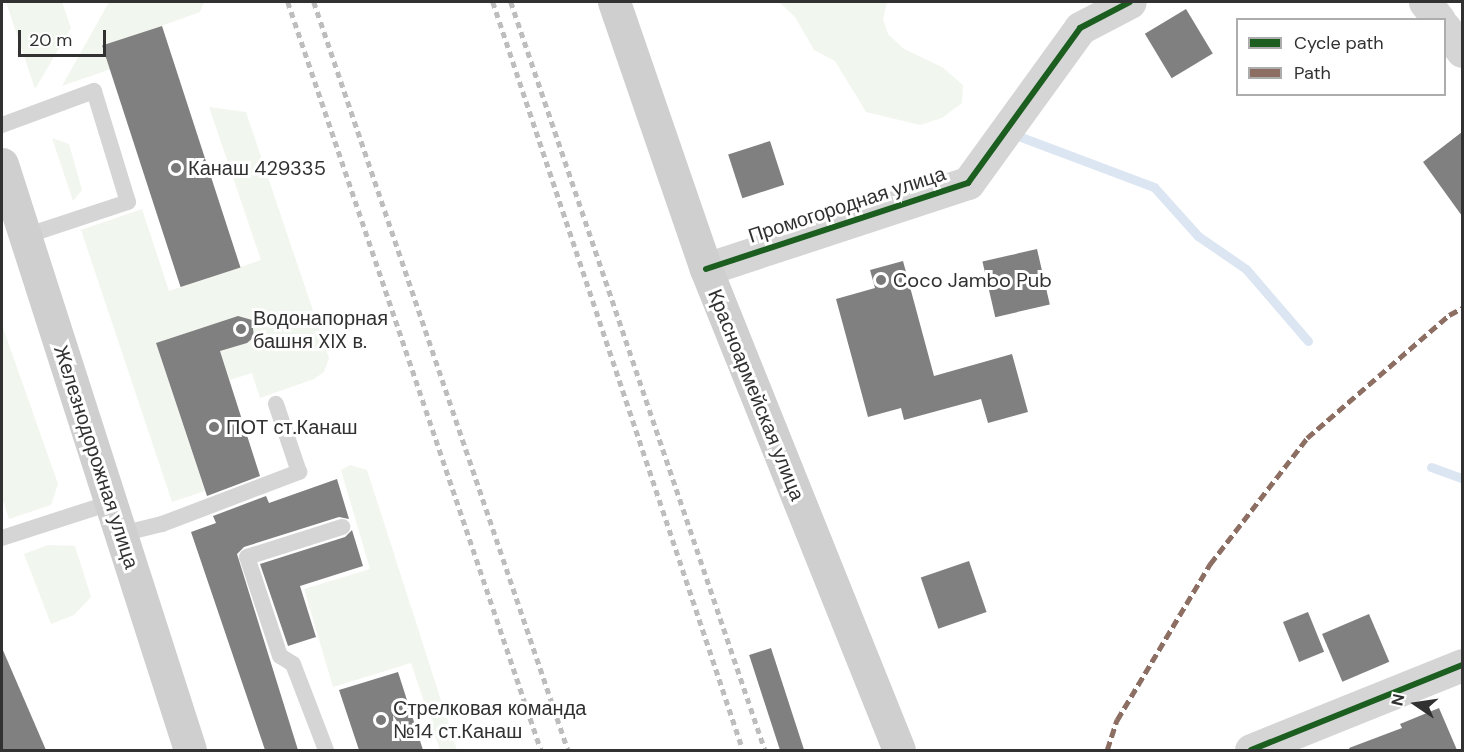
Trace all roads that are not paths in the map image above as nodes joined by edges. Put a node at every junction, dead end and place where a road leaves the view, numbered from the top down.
1 (614, 2) edge
2 (1425, 2) edge
3 (1116, 5) edge
4 (1437, 18) edge
5 (1446, 30) edge
6 (1462, 51) edge
7 (2, 125) edge
8 (2, 164) edge
9 (16, 230) edge
10 (706, 269) junction
11 (276, 404) dead end
12 (110, 503) junction
13 (342, 527) dead end
14 (121, 534) junction
15 (2, 538) edge
16 (1462, 665) edge
17 (190, 750) edge
18 (326, 750) edge
19 (899, 750) edge
20 (1251, 750) edge

1 - 10 main road, Красноармейская улица
2 - 4 street
3 - 10 street, Промогородная улица
5 - 6 street
7 - 9 lane
8 - 9 main road, Железнодорожная улица
9 - 12 main road, Железнодорожная улица
10 - 19 main road, Красноармейская улица
11 - 14 lane
12 - 14 main road, Железнодорожная улица
12 - 15 lane
13 - 18 lane
14 - 17 main road, Железнодорожная улица
16 - 20 street

